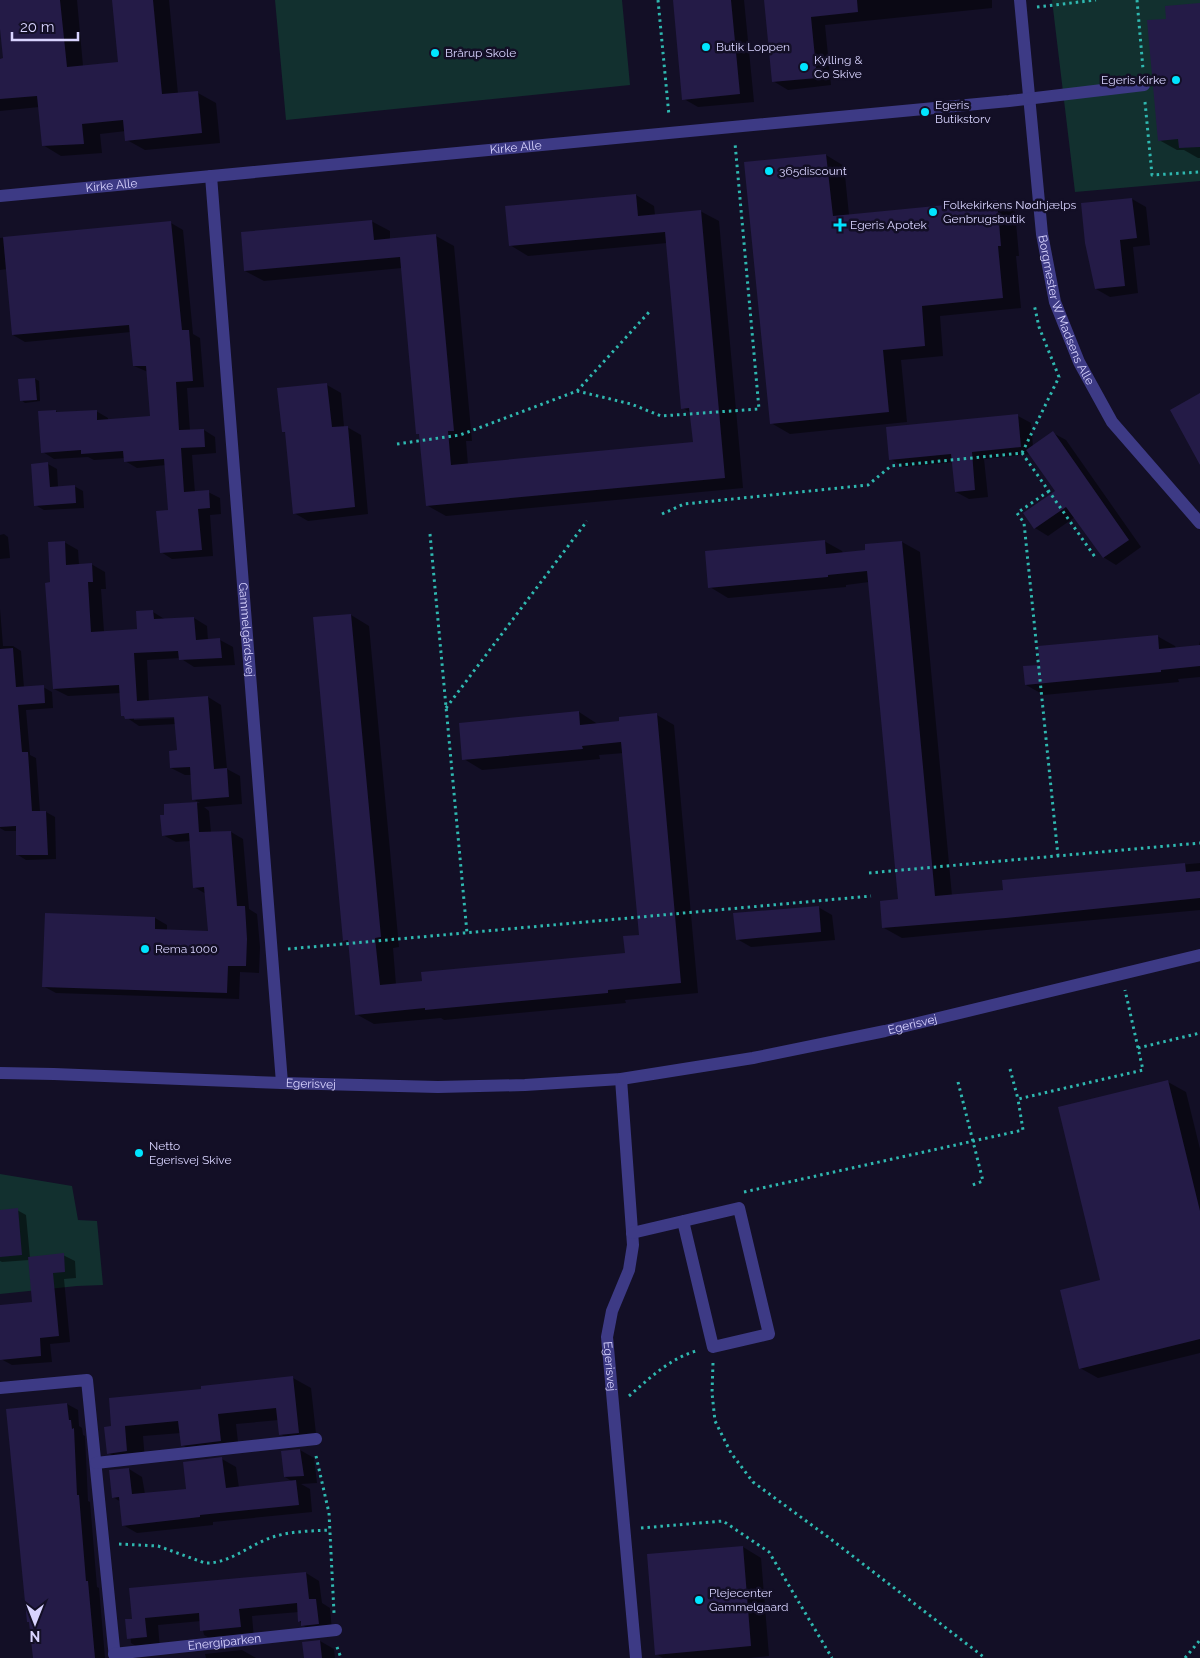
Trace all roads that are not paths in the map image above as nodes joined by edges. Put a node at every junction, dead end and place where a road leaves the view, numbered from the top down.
1 (1021, 4) edge
2 (1144, 85) road end
3 (1030, 99) junction
4 (211, 176) junction
5 (0, 196) edge
6 (1199, 520) edge
7 (1200, 955) edge
8 (0, 1073) edge
9 (621, 1079) junction
10 (282, 1083) junction
11 (683, 1221) junction
12 (632, 1233) junction
13 (0, 1388) edge
14 (316, 1439) road end
15 (96, 1463) junction
16 (336, 1630) road end
17 (114, 1656) edge
18 (636, 1658) edge

1 - 3 street, Borgmester W Madsens Alle
2 - 3 street, Kirke Alle
3 - 4 street, Kirke Alle
3 - 6 street, Borgmester W Madsens Alle
4 - 5 street, Kirke Alle
4 - 10 street, Gammelgårdsvej
7 - 9 street, Egerisvej
8 - 10 street, Egerisvej
9 - 10 street, Egerisvej
9 - 12 street, Egerisvej
11 - 11 street
11 - 12 street
12 - 18 street, Egerisvej
13 - 15 street, Energiparken
14 - 15 street
15 - 17 street, Energiparken
16 - 17 street, Energiparken

